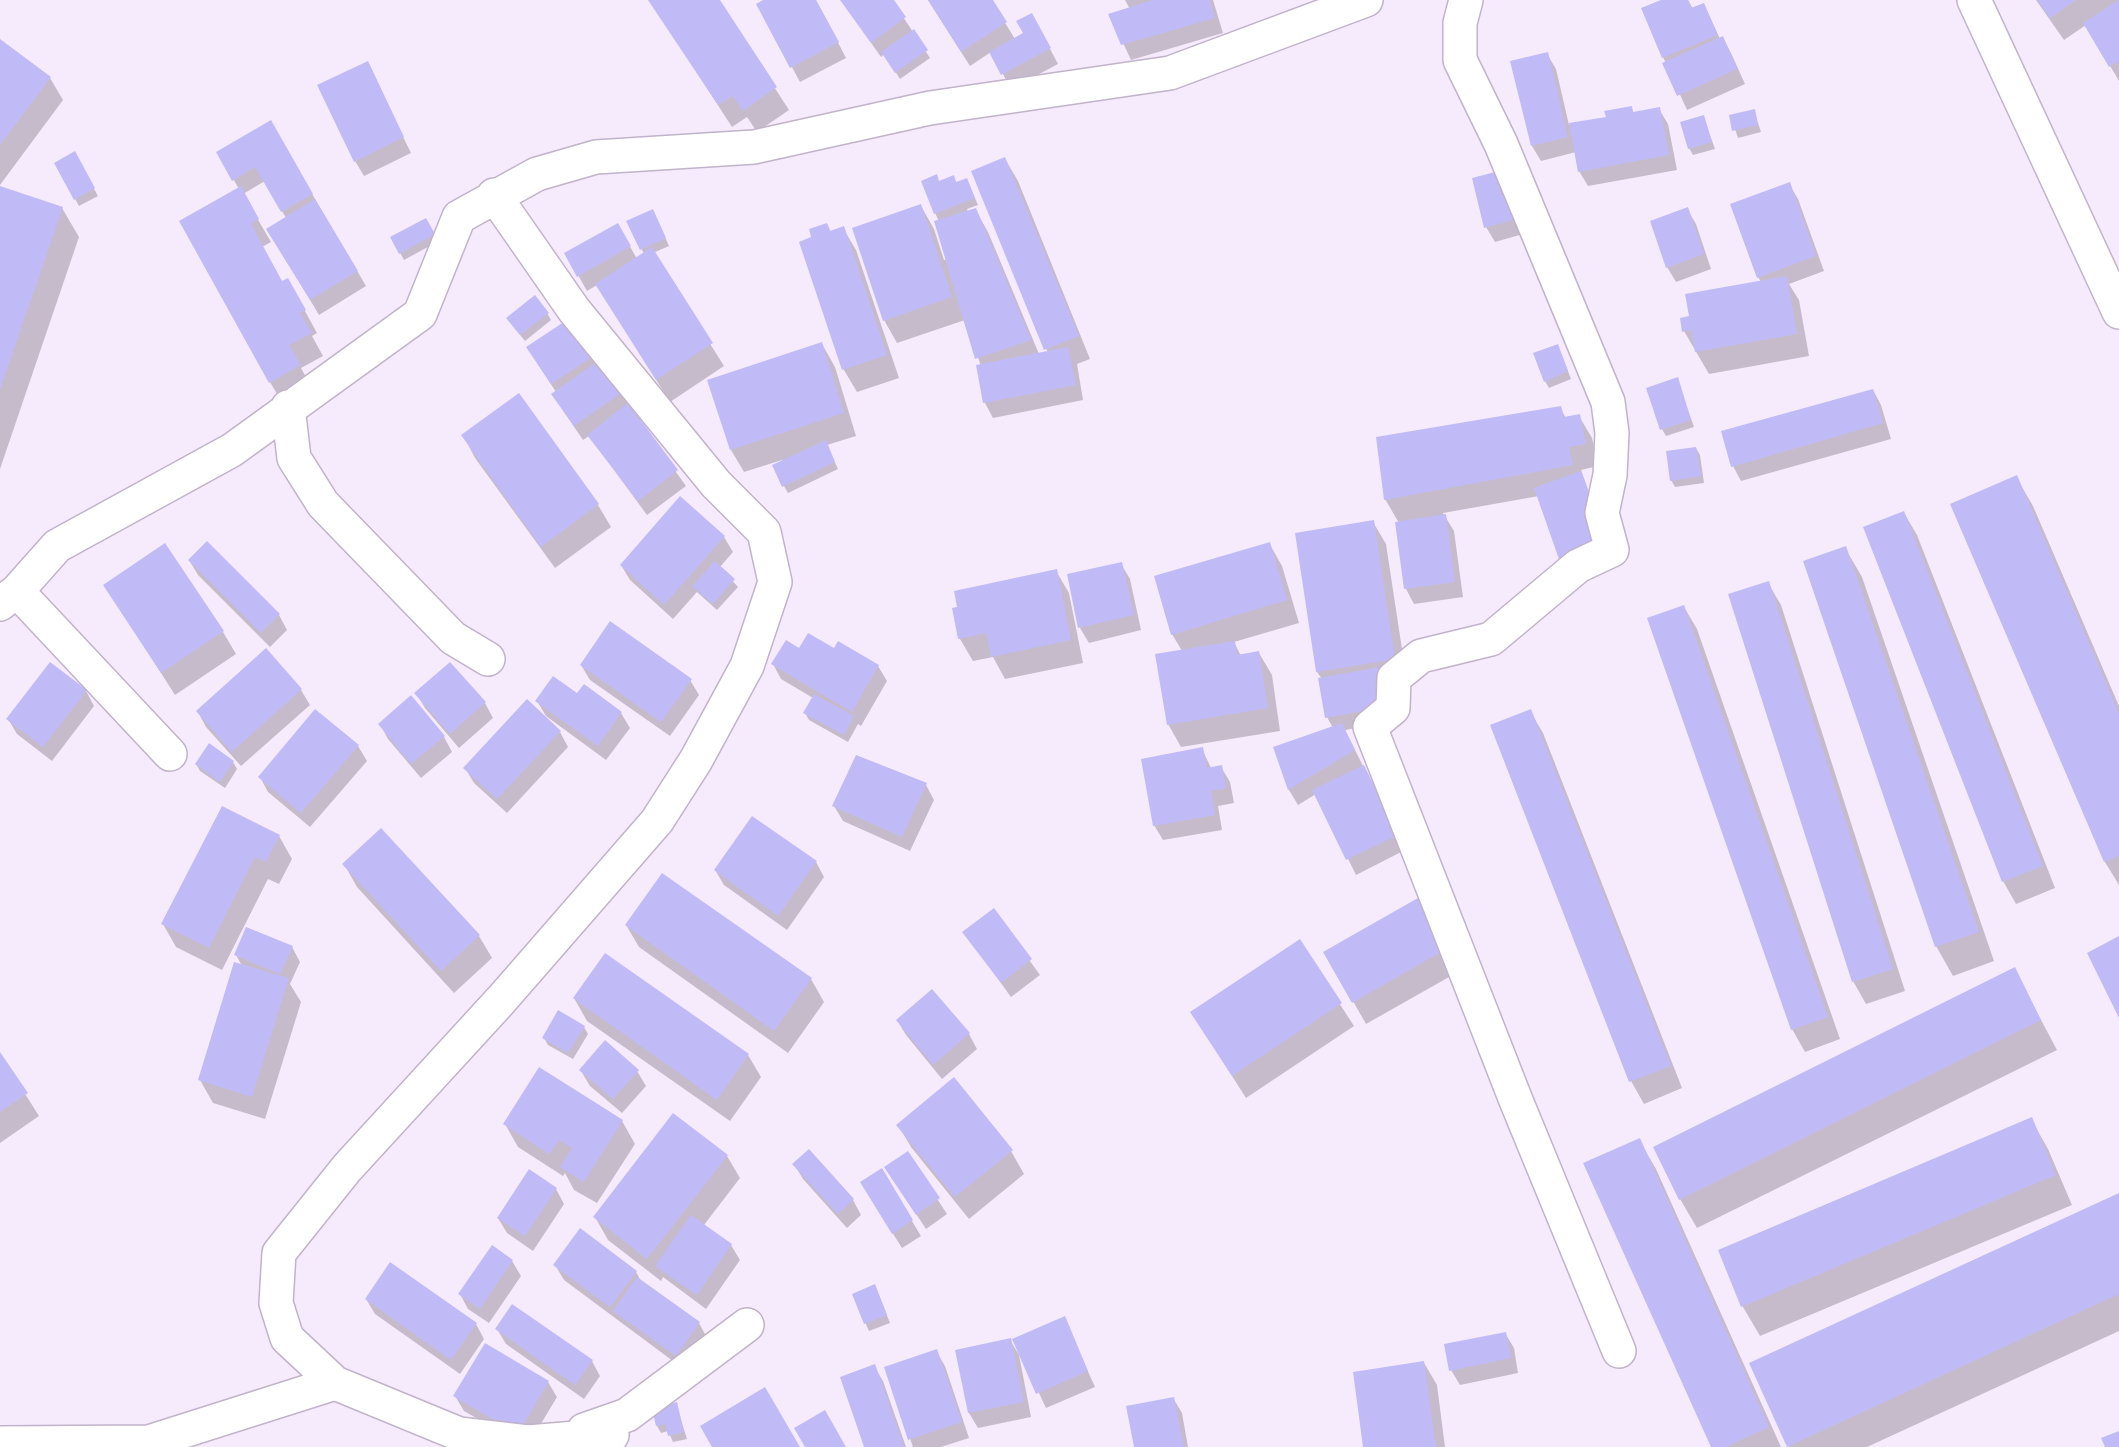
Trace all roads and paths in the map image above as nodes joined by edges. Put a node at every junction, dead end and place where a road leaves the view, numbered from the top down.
1 (1366, 0) edge
2 (1466, 0) edge
3 (1974, 0) edge
4 (494, 195) junction
5 (2119, 312) edge
6 (288, 407) junction
7 (8, 598) edge
8 (488, 659) dead end
9 (170, 754) dead end
10 (747, 1324) dead end
11 (1619, 1351) dead end
12 (335, 1383) junction
13 (612, 1435) dead end
14 (554, 1440) junction
15 (0, 1443) edge

1 - 4 street
2 - 11 street
3 - 5 street
4 - 6 street
4 - 12 street
6 - 7 street
6 - 8 street
7 - 9 street
10 - 14 street
12 - 14 street
12 - 15 street
13 - 14 street

